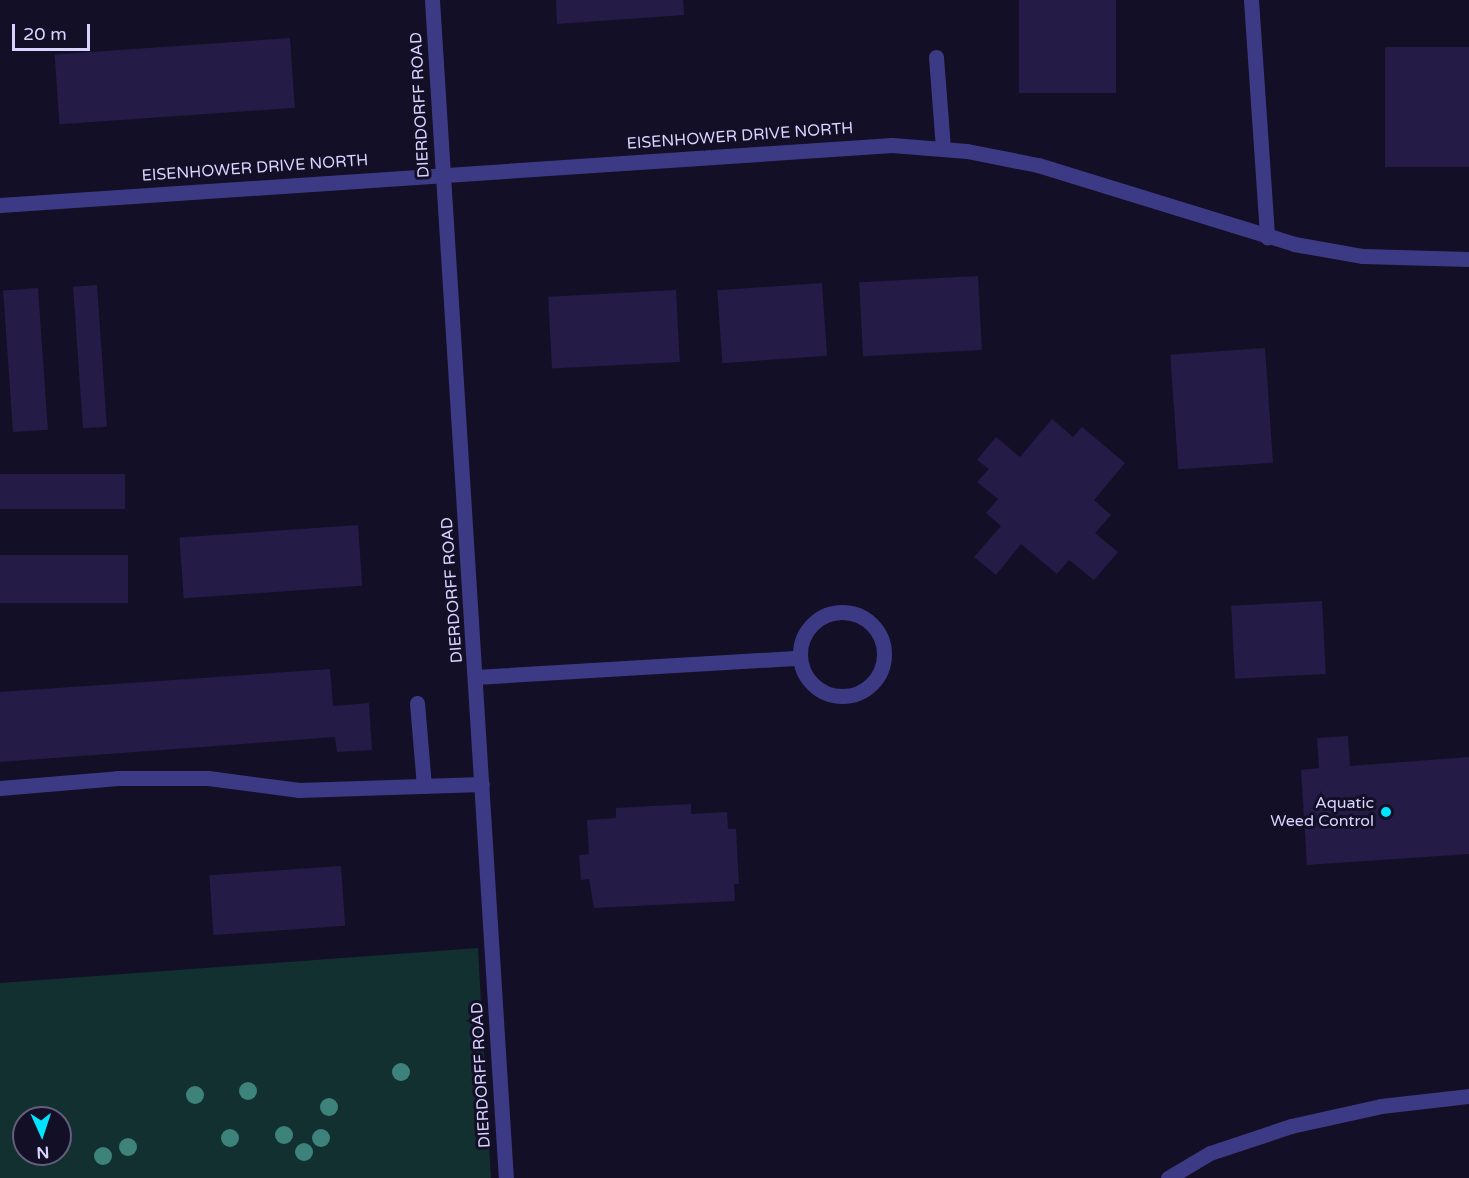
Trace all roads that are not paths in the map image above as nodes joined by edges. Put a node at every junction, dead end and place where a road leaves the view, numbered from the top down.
1 (432, 0) edge
2 (1251, 0) edge
3 (936, 57) dead end
4 (943, 149) junction
5 (442, 173) junction
6 (0, 205) edge
7 (1267, 237) junction
8 (1469, 259) edge
9 (799, 658) junction
10 (475, 677) junction
11 (417, 703) dead end
12 (482, 784) junction
13 (424, 786) junction
14 (0, 788) edge
15 (1469, 1095) edge
16 (506, 1178) edge
17 (1168, 1178) edge

1 - 5 street, DIERDORFF ROAD
2 - 7 street
3 - 4 street
4 - 5 street, EISENHOWER DRIVE NORTH
4 - 7 street, EISENHOWER DRIVE NORTH
5 - 6 street, EISENHOWER DRIVE NORTH
5 - 10 street, DIERDORFF ROAD
7 - 8 street, EISENHOWER DRIVE NORTH
9 - 9 street
9 - 10 street
10 - 12 street, DIERDORFF ROAD
11 - 13 street
12 - 13 street
12 - 16 street, DIERDORFF ROAD
13 - 14 street
15 - 17 street

